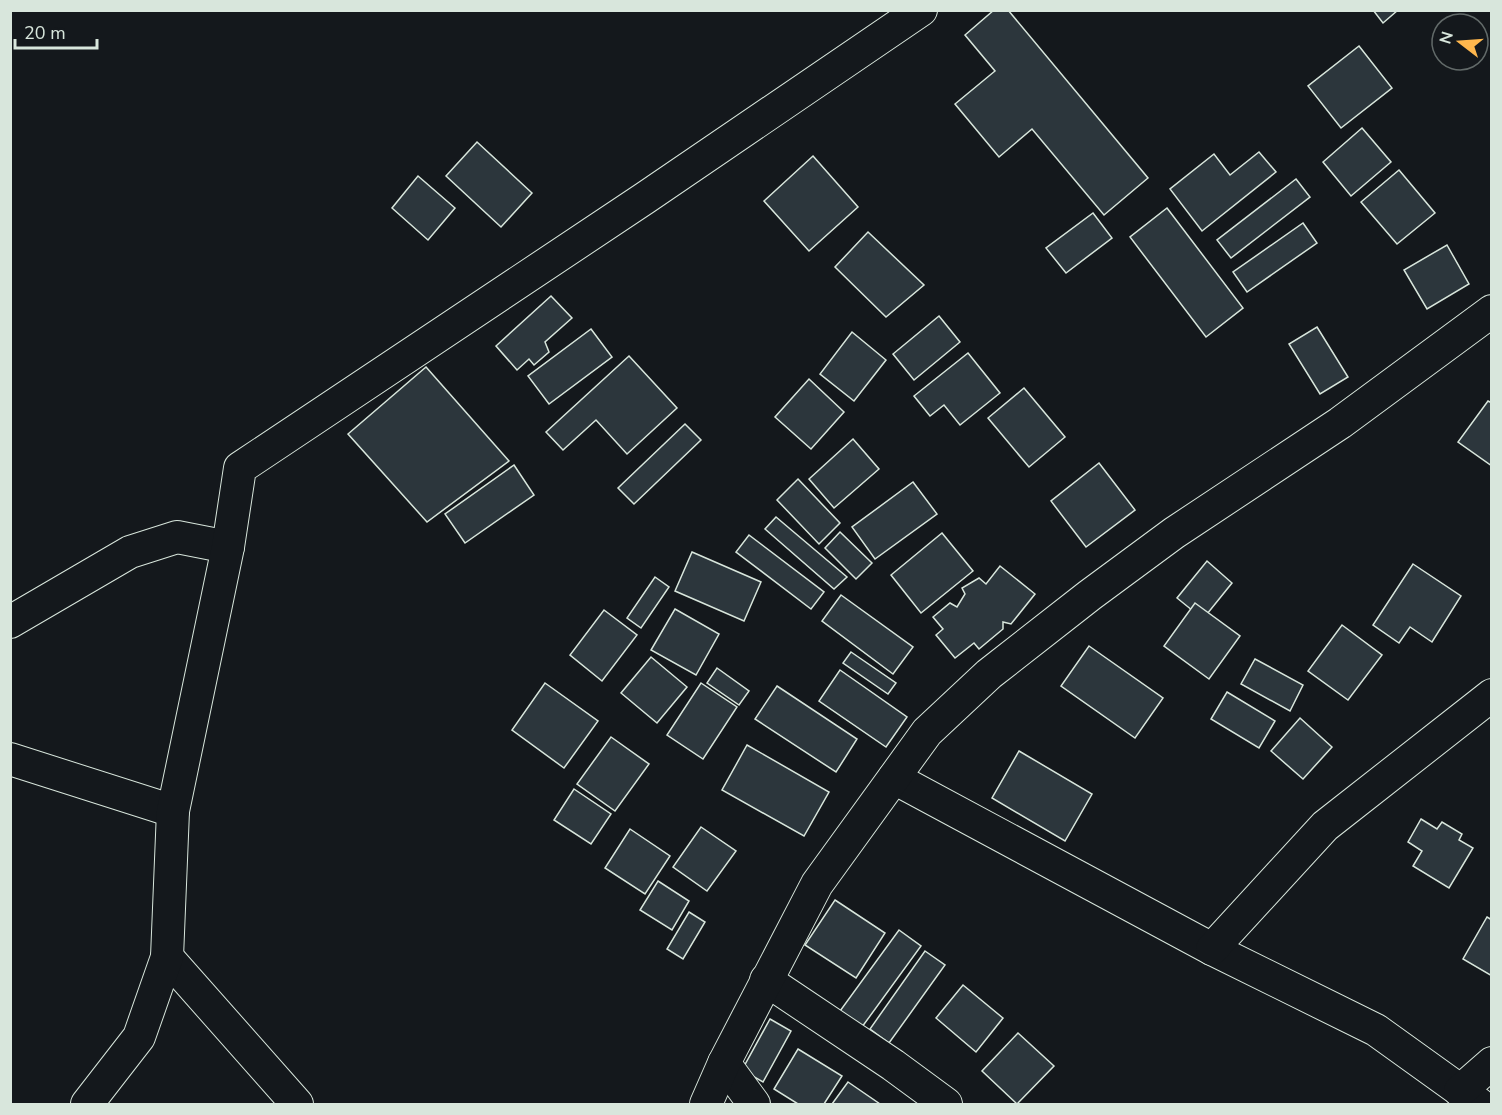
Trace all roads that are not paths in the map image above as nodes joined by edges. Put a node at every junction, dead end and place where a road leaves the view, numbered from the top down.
1 (921, 10) edge
2 (1491, 311) edge
3 (228, 547) junction
4 (10, 622) edge
5 (1491, 695) edge
6 (10, 759) edge
7 (894, 778) junction
8 (173, 811) junction
9 (1212, 949) junction
10 (167, 957) junction
11 (766, 980) junction
12 (724, 1063) junction
13 (1491, 1063) edge
14 (1469, 1098) edge
15 (87, 1104) edge
16 (297, 1104) edge
17 (706, 1104) edge
18 (754, 1104) edge
19 (946, 1104) edge

1 - 3 street
2 - 7 street
3 - 4 street
3 - 8 street
5 - 9 street
6 - 8 street
7 - 9 street
7 - 11 street
8 - 10 street
9 - 14 street
10 - 15 street
10 - 16 street
11 - 12 street
11 - 19 street
12 - 17 street
12 - 18 street
13 - 14 street

